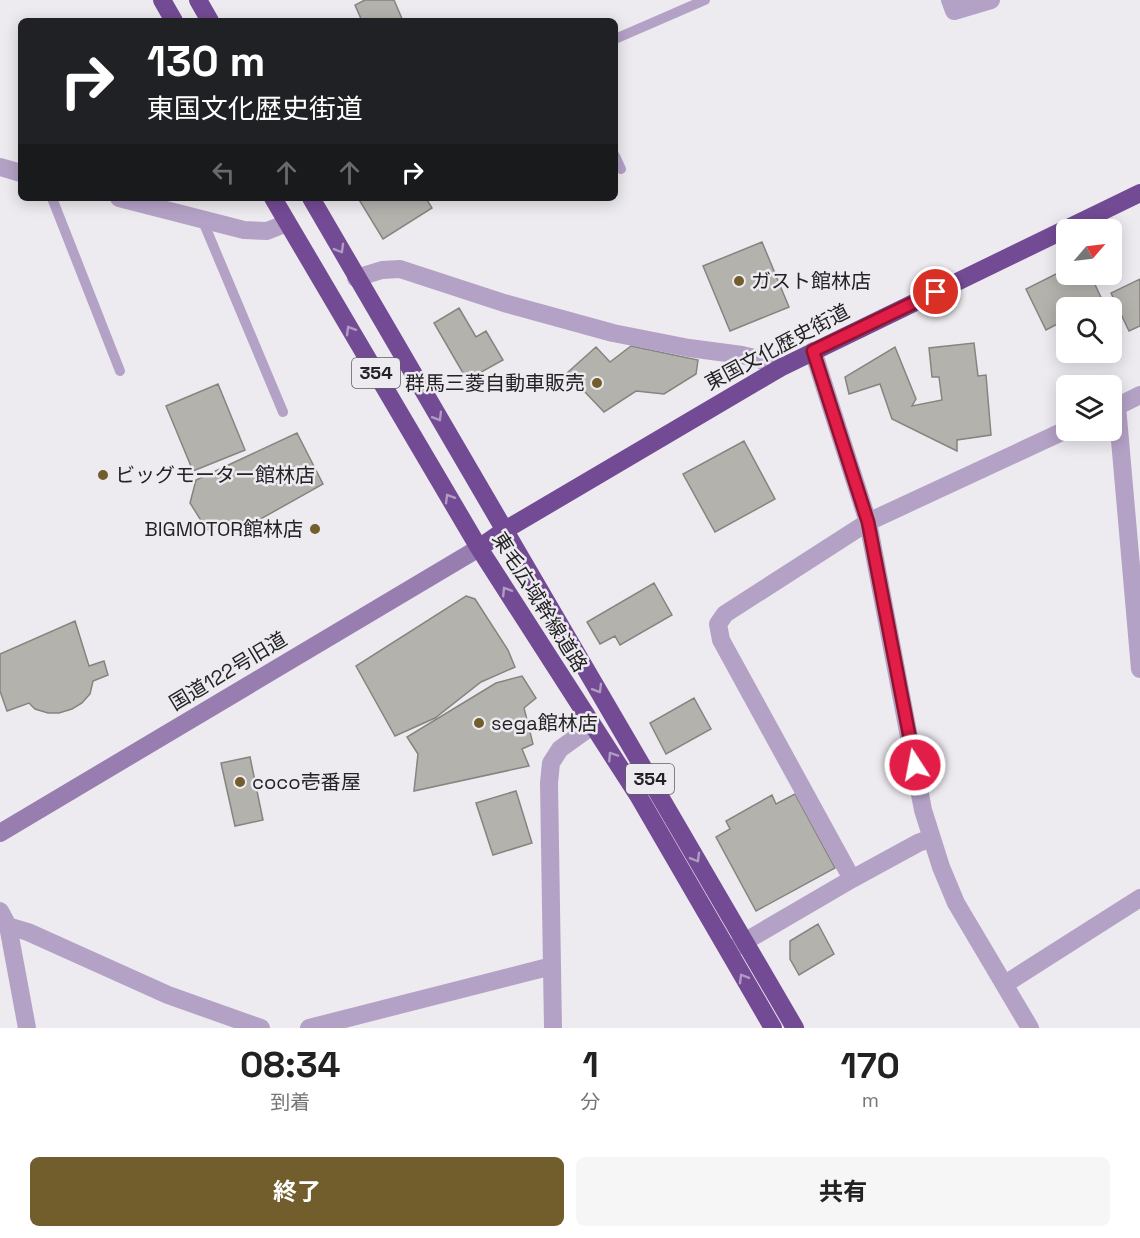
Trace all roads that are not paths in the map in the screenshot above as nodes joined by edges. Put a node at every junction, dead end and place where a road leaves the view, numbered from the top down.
1 (162, 0) edge
2 (198, 0) edge
3 (705, 0) edge
4 (950, 0) edge
5 (991, 0) edge
6 (172, 18) edge
7 (208, 18) edge
8 (618, 38) edge
9 (618, 162) edge
10 (0, 167) edge
11 (621, 169) dead end
12 (18, 172) edge
13 (1140, 193) edge
14 (53, 201) edge
15 (131, 201) edge
16 (275, 201) edge
17 (313, 201) edge
18 (202, 219) junction
19 (287, 223) junction
20 (356, 278) junction
21 (813, 351) junction
22 (780, 368) junction
23 (120, 370) dead end
24 (1140, 395) edge
25 (1122, 404) edge
26 (283, 411) dead end
27 (1056, 435) edge
28 (1118, 441) edge
29 (868, 522) junction
30 (505, 530) junction
31 (479, 548) junction
32 (1138, 597) edge
33 (1140, 669) edge
34 (592, 726) junction
35 (0, 833) edge
36 (932, 838) junction
37 (852, 879) junction
38 (1140, 898) edge
39 (4, 918) edge
40 (744, 942) junction
41 (728, 952) junction
42 (552, 966) junction
43 (1005, 984) junction
44 (27, 1028) edge
45 (261, 1028) edge
46 (309, 1028) edge
47 (553, 1028) edge
48 (773, 1028) edge
49 (795, 1028) edge
50 (1030, 1028) edge

1 - 6 highway
2 - 7 highway
3 - 8 lane
4 - 5 street
9 - 11 lane
10 - 12 street
13 - 21 highway, 東国文化歴史街道
14 - 23 lane
15 - 18 street
16 - 19 highway, 東毛広域幹線道路 / 354
17 -> 20 highway, 東毛広域幹線道路 / 354
18 - 19 street
18 - 26 lane
31 -> 19 highway, 東毛広域幹線道路 / 354
20 - 22 street
20 -> 30 highway, 東毛広域幹線道路 / 354
21 - 22 highway, 東国文化歴史街道
21 - 29 street
22 - 30 highway, 東国文化歴史街道
24 - 25 street
27 - 29 street
28 - 32 street
29 - 36 street
29 - 37 street
30 - 31 highway, 東国文化歴史街道
30 -> 40 highway, 東毛広域幹線道路 / 354
34 -> 31 highway, 東毛広域幹線道路 / 354
31 - 35 street, 国道122号旧道
32 - 33 street
41 -> 34 highway, 東毛広域幹線道路 / 354
34 - 42 street
36 - 37 street
36 - 43 street
37 - 40 street
38 - 43 street
39 - 44 street
39 - 45 street
40 - 41 street
40 - 49 highway, 東毛広域幹線道路 / 354
48 -> 41 highway, 東毛広域幹線道路 / 354
42 - 46 street
42 - 47 street
43 - 50 street

